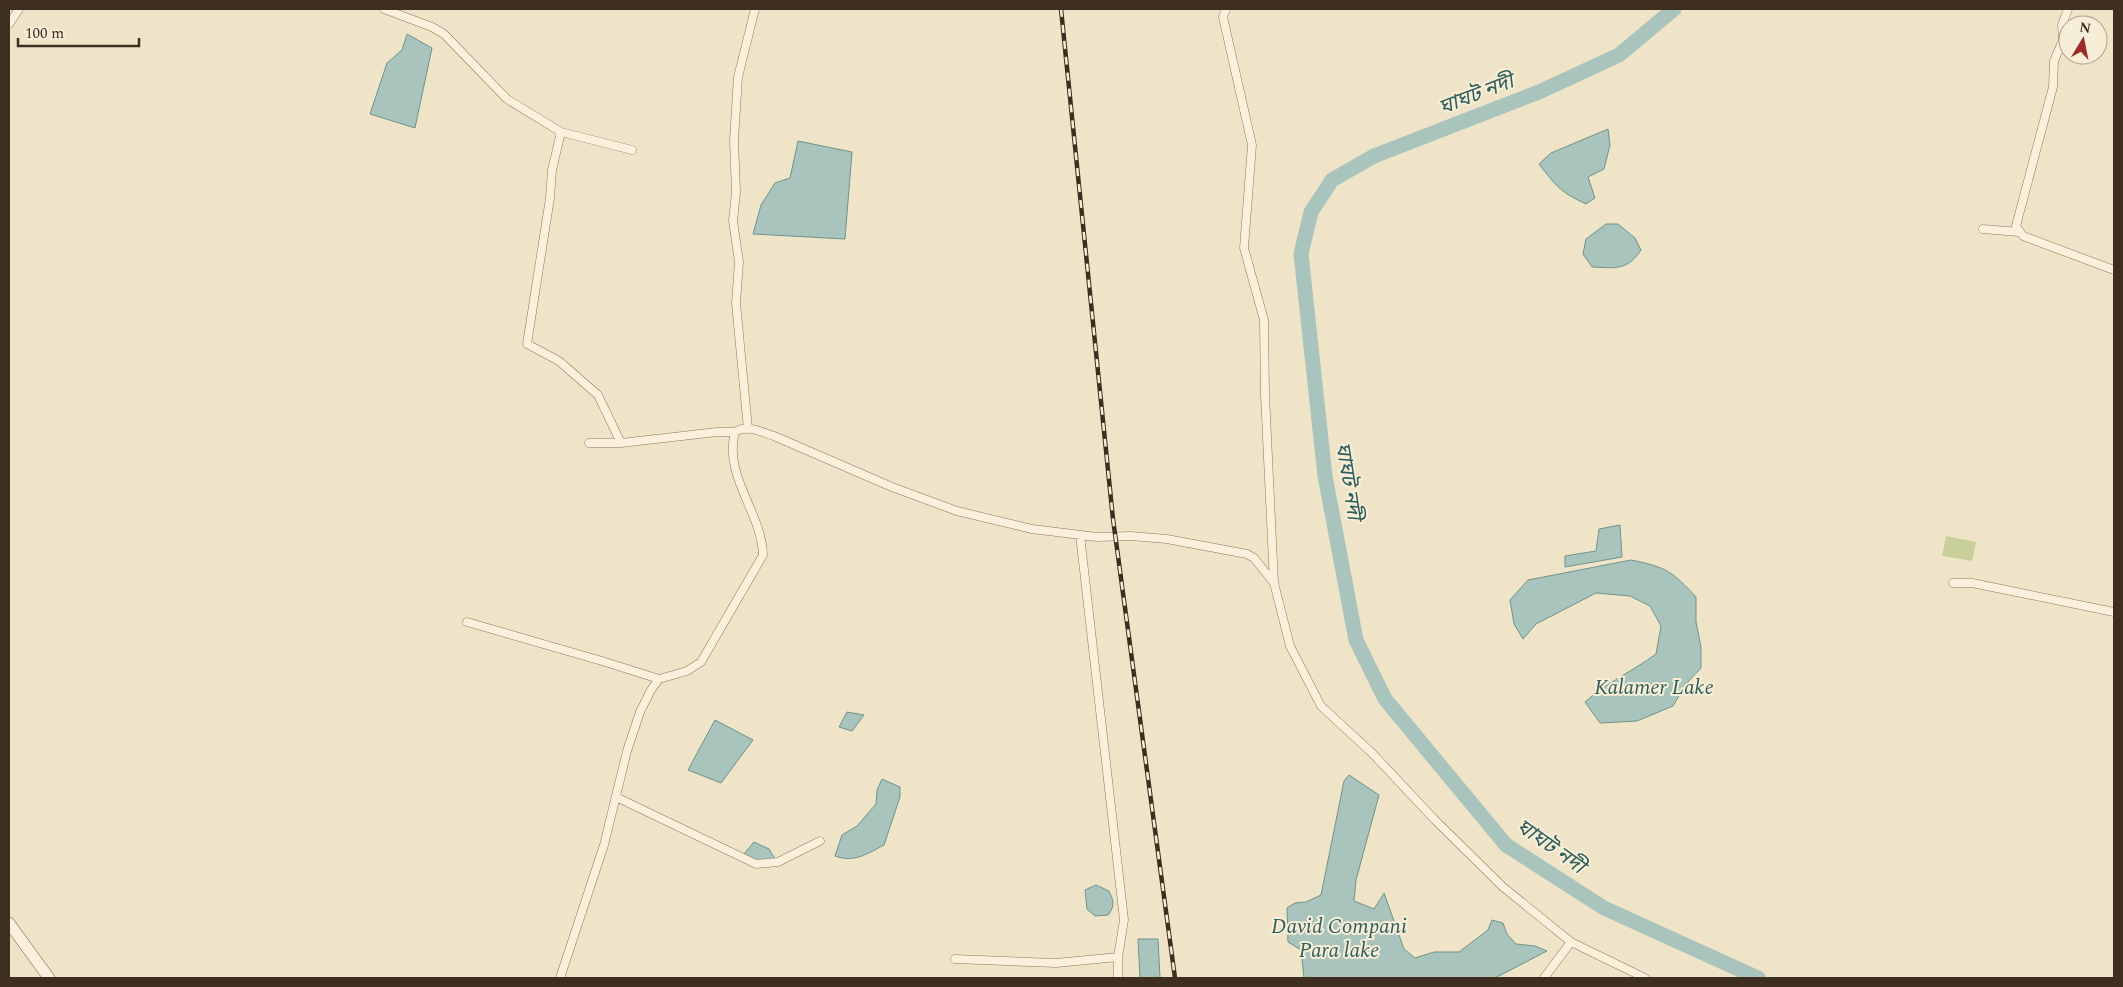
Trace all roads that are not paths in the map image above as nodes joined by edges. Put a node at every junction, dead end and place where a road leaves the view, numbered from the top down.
1 (20, 9) edge
2 (384, 9) edge
3 (756, 9) edge
4 (1226, 9) edge
5 (2068, 9) edge
6 (9, 24) edge
7 (561, 132) junction
8 (632, 150) dead end
9 (1983, 229) dead end
10 (2019, 232) junction
11 (2114, 270) edge
12 (748, 429) junction
13 (735, 432) junction
14 (589, 443) dead end
15 (621, 443) junction
16 (1080, 535) junction
17 (1274, 583) junction
18 (1953, 584) dead end
19 (2114, 612) edge
20 (467, 622) dead end
21 (659, 679) junction
22 (616, 797) junction
23 (820, 841) dead end
24 (9, 922) edge
25 (1571, 942) junction
26 (1118, 957) junction
27 (955, 959) dead end
28 (49, 978) edge
29 (560, 978) edge
30 (1118, 978) edge
31 (1544, 978) edge
32 (1645, 978) edge

1 - 6 street
2 - 7 street
3 - 12 street
4 - 17 street
5 - 10 street
7 - 8 street
7 - 15 street
9 - 10 street
10 - 11 street
12 - 13 street
12 - 16 street
13 - 15 street
13 - 21 street
14 - 15 street
16 - 17 street
16 - 26 street
17 - 25 street
18 - 19 street
20 - 21 street
21 - 22 street
22 - 23 street
22 - 29 street
24 - 28 main road
25 - 31 street
25 - 32 street
26 - 27 street
26 - 30 street

